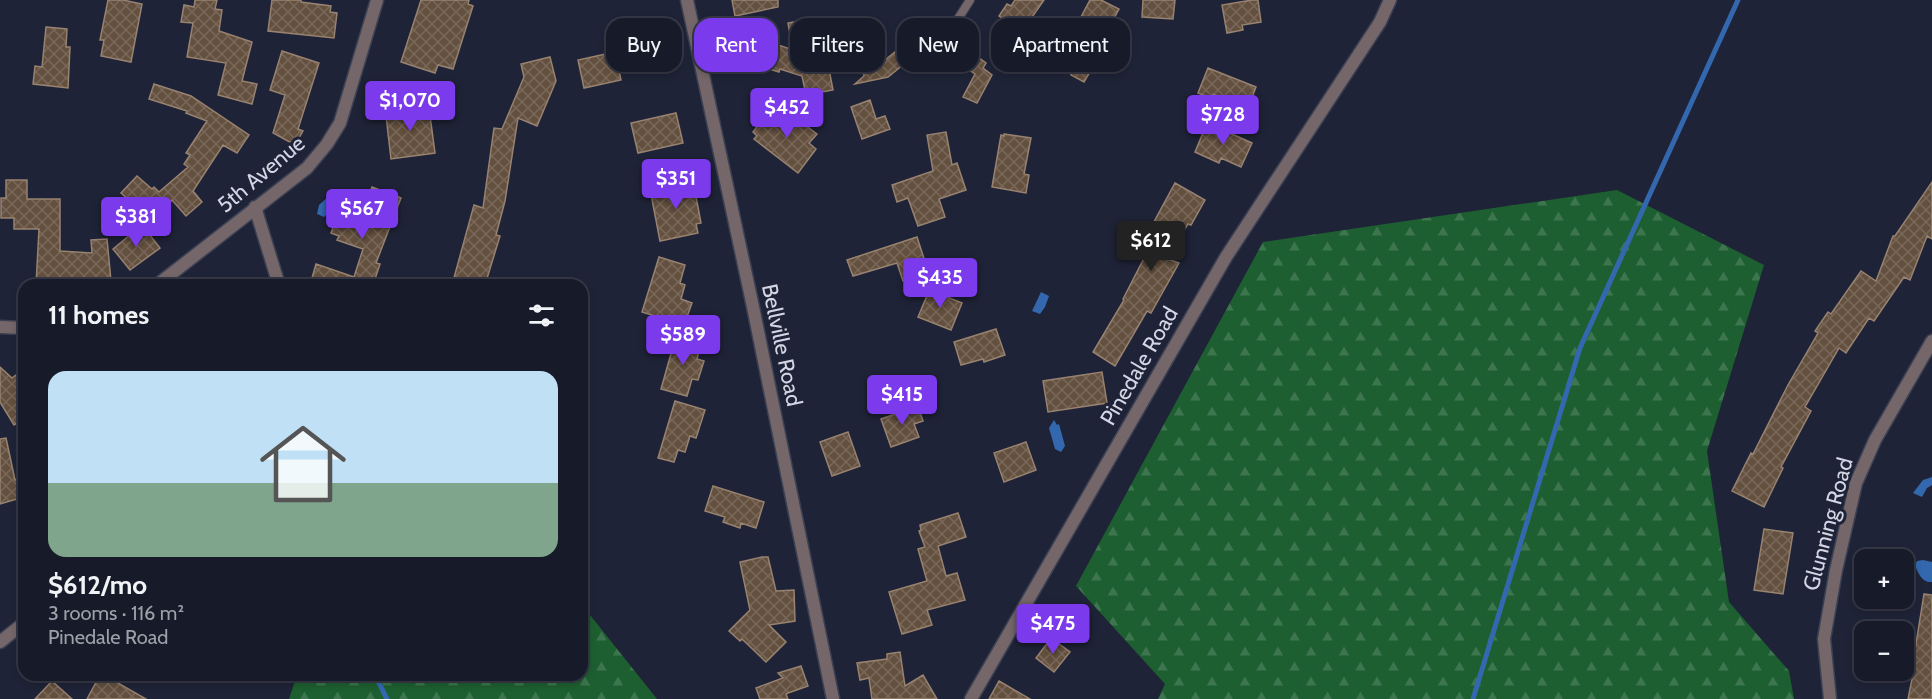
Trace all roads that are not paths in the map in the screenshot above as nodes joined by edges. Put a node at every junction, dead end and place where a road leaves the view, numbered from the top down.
1 (377, 0) edge
2 (687, 0) edge
3 (970, 0) edge
4 (1390, 0) edge
5 (959, 18) edge
6 (255, 207) junction
7 (165, 279) edge
8 (277, 279) edge
9 (0, 327) edge
10 (18, 328) edge
11 (1932, 341) edge
12 (18, 628) edge
13 (0, 642) edge
14 (832, 699) edge
15 (972, 699) edge
16 (1830, 699) edge

1 - 6 street, 5th Avenue
2 - 14 street, Bellville Road
3 - 5 lane
4 - 15 street, Pinedale Road
6 - 7 street, 5th Avenue
6 - 8 street
9 - 10 street
11 - 16 street, Glunning Road
12 - 13 street

